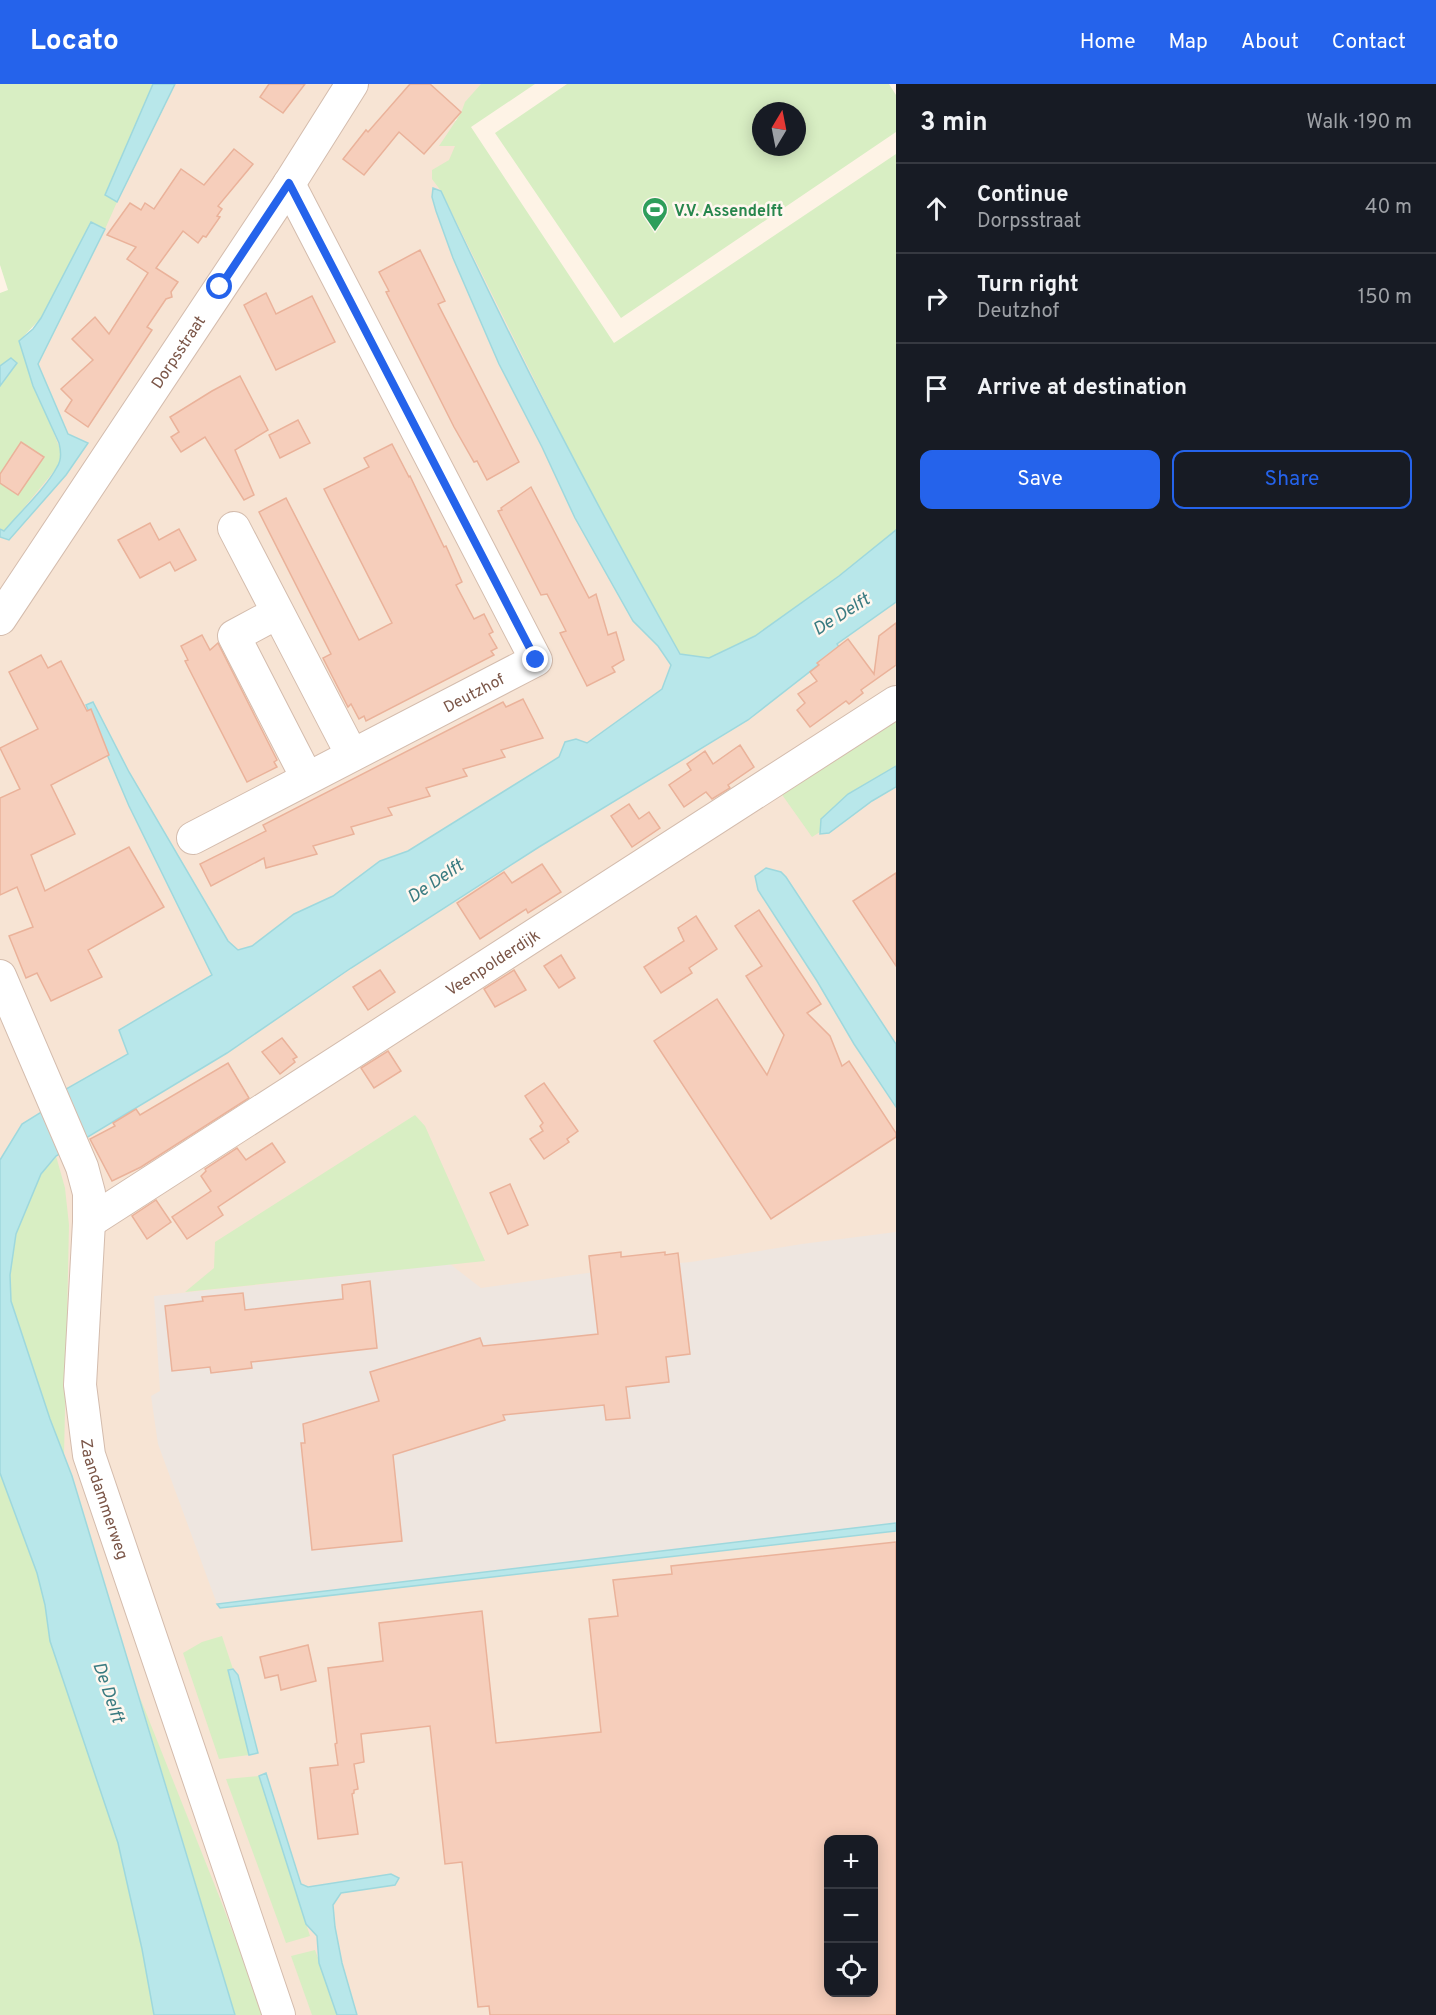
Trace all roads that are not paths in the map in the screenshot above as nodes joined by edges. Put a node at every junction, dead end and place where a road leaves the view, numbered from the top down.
1 (352, 84) edge
2 (289, 183) junction
3 (234, 528) dead end
4 (277, 613) junction
5 (0, 619) edge
6 (896, 702) edge
7 (352, 755) junction
8 (307, 778) junction
9 (193, 838) dead end
10 (0, 976) edge
11 (89, 1222) junction
12 (279, 2015) edge

1 - 2 street, Dorpsstraat
2 - 5 street, Dorpsstraat
2 - 7 street, Deutzhof
3 - 4 street
4 - 7 street
4 - 8 street
6 - 11 street, Veenpolderdijk
7 - 8 street, Deutzhof
8 - 9 street, Deutzhof
10 - 11 street, Zaandammerweg
11 - 12 street, Zaandammerweg

